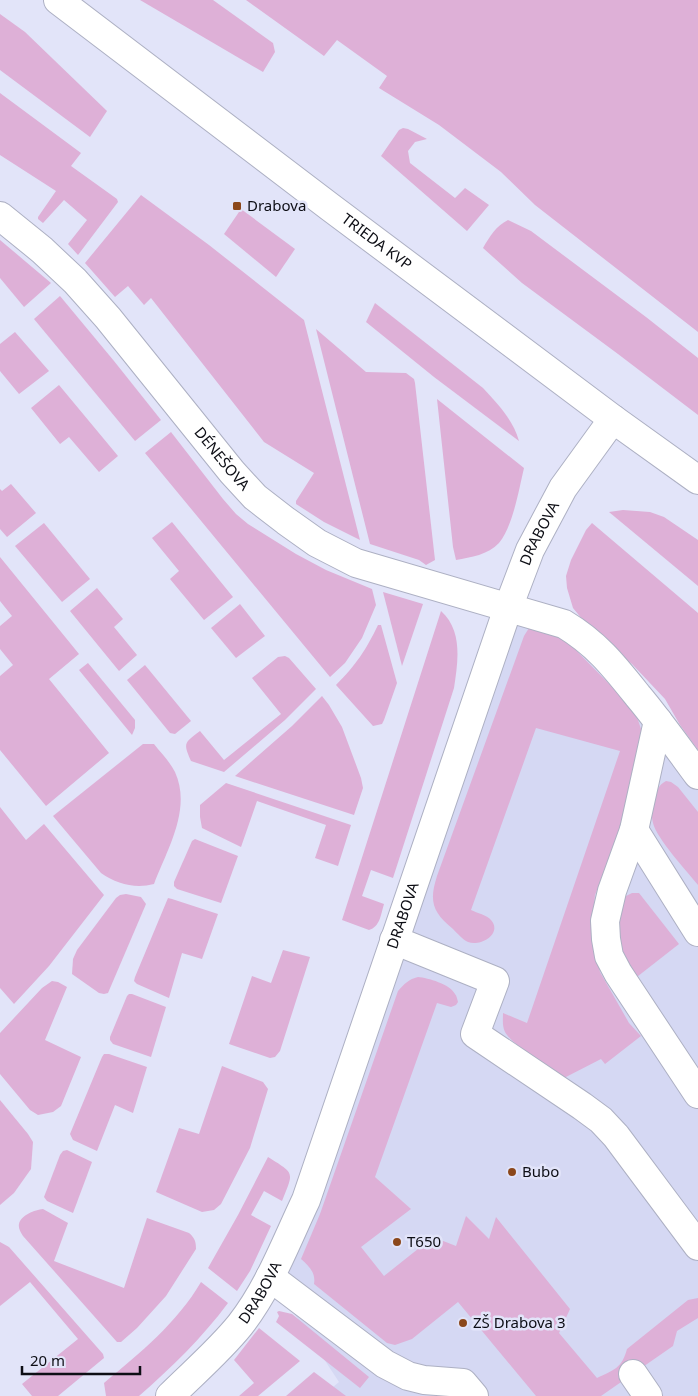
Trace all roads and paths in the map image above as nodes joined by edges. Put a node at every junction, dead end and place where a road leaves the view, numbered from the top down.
1 (58, 0) edge
2 (0, 216) edge
3 (613, 418) junction
4 (698, 480) edge
5 (508, 608) junction
6 (658, 721) junction
7 (698, 775) edge
8 (634, 830) junction
9 (698, 932) edge
10 (394, 940) junction
11 (698, 1094) edge
12 (698, 1246) edge
13 (270, 1277) junction
14 (633, 1374) dead end
15 (170, 1396) edge
16 (474, 1396) edge
17 (648, 1396) edge

1 - 3 street, TRIEDA KVP
2 - 5 street, DÉNEŠOVA
3 - 4 street, TRIEDA KVP
3 - 5 street, DRABOVA
5 - 6 street, DÉNEŠOVA
5 - 10 street, DRABOVA
6 - 7 street, DÉNEŠOVA
6 - 8 street
8 - 9 street
8 - 11 street
10 - 12 street
10 - 13 street, DRABOVA
13 - 15 street, DRABOVA
13 - 16 street
14 - 17 street

